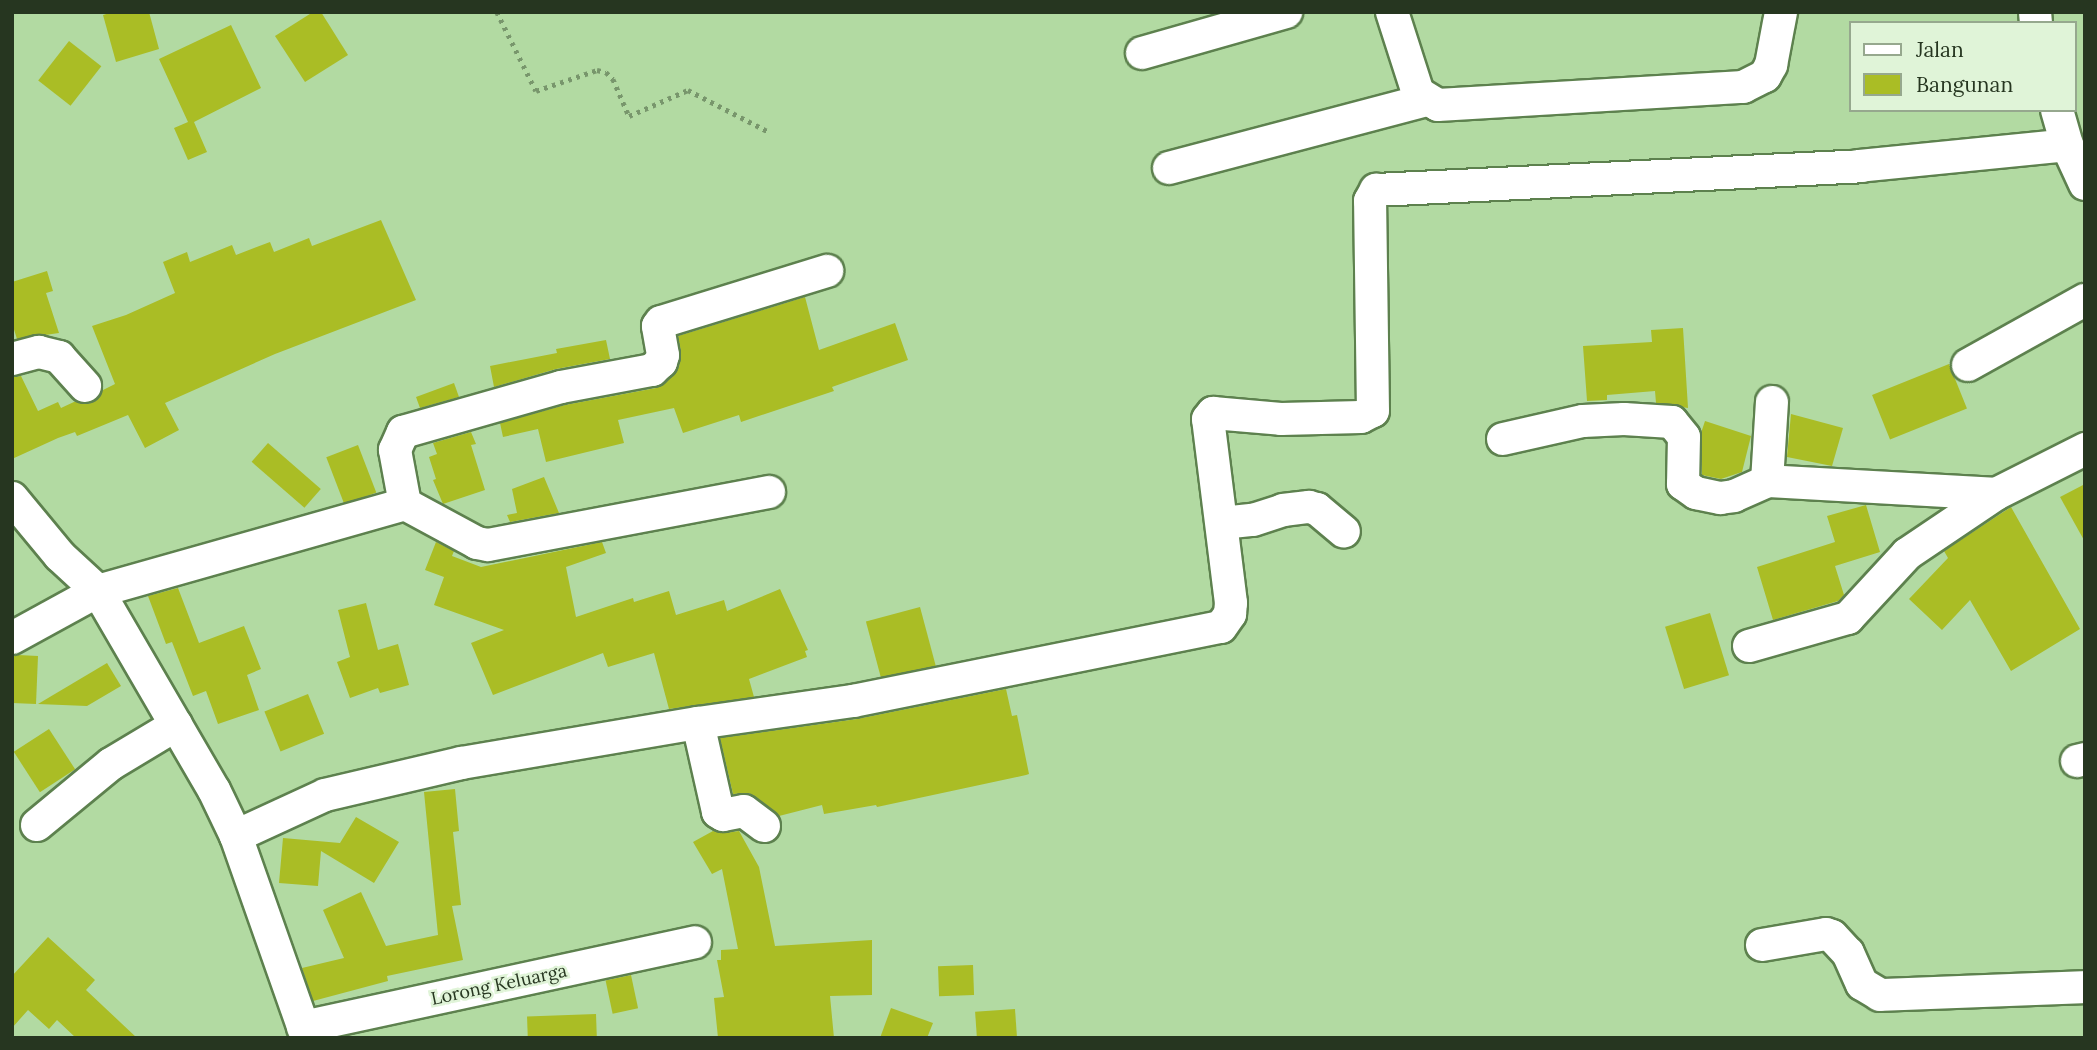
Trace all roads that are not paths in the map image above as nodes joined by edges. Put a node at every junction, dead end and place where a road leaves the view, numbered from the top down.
1 (1286, 12) edge
2 (1392, 12) edge
3 (1782, 12) edge
4 (1142, 53) dead end
5 (1426, 100) junction
6 (2058, 112) edge
7 (2067, 145) junction
8 (1169, 168) dead end
9 (2085, 184) edge
10 (827, 271) dead end
11 (2085, 300) edge
12 (12, 359) edge
13 (1968, 365) dead end
14 (85, 386) dead end
15 (1772, 402) dead end
16 (1503, 439) dead end
17 (2085, 449) edge
18 (1767, 481) junction
19 (769, 492) dead end
20 (1996, 494) junction
21 (12, 498) edge
22 (405, 504) junction
23 (1222, 523) junction
24 (1343, 532) dead end
25 (98, 591) junction
26 (12, 638) edge
27 (1749, 646) dead end
28 (698, 723) junction
29 (176, 724) junction
30 (37, 825) dead end
31 (764, 826) dead end
32 (236, 836) junction
33 (695, 943) dead end
34 (1762, 945) dead end
35 (2085, 987) edge
36 (305, 1032) edge

1 - 4 street
2 - 5 street
3 - 5 street
5 - 8 street
6 - 7 street
7 - 9 street
7 - 23 street
10 - 22 street
11 - 13 street
12 - 14 street
15 - 18 street
16 - 18 street
17 - 20 street
18 - 20 street
19 - 22 street
20 - 27 street
21 - 25 street
22 - 25 street
23 - 24 street
23 - 28 street
25 - 26 street
25 - 29 street
28 - 31 street
28 - 32 street
29 - 30 street
29 - 32 street
32 - 36 street
33 - 36 street, Lorong Keluarga
34 - 35 street

